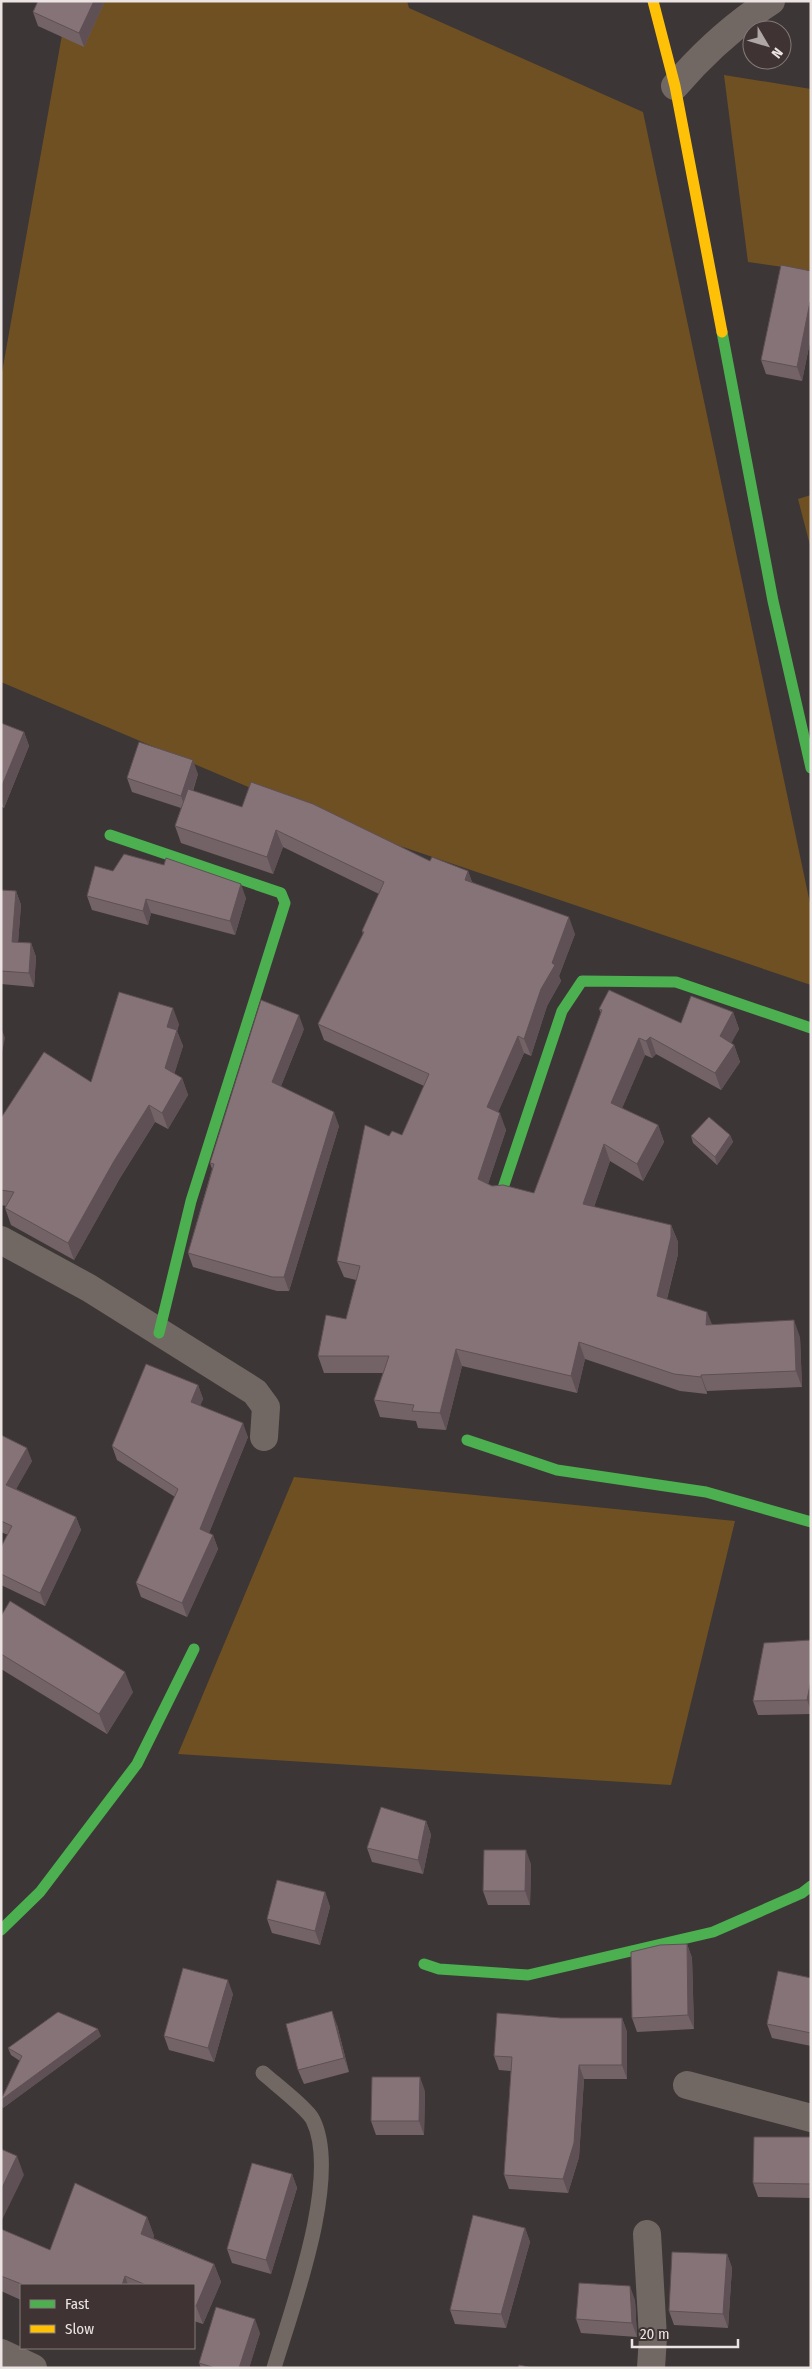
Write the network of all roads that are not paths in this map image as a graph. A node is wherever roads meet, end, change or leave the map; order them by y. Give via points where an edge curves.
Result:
1 (653, 1) edge
2 (771, 1) edge
3 (675, 86) junction
4 (811, 768) edge
5 (110, 835) dead end
6 (811, 1028) edge
7 (503, 1188) edge
8 (1, 1240) edge
9 (159, 1333) junction
10 (264, 1437) dead end
11 (467, 1440) dead end
12 (811, 1522) edge
13 (194, 1648) dead end
14 (811, 1886) edge
15 (1, 1930) edge
16 (424, 1964) dead end
17 (263, 2074) dead end
18 (687, 2085) dead end
19 (811, 2118) edge
20 (647, 2234) dead end
21 (1, 2353) edge
22 (33, 2368) edge
23 (274, 2368) edge
24 (651, 2368) edge

1 - 3 street
2 - 3 street via 741,21 701,56
3 - 4 street via 773,601
5 - 9 street via 281,893 285,903 191,1201
6 - 7 street via 676,982 582,981 562,1011
8 - 9 street via 89,1288
9 - 10 street via 255,1392 266,1407
11 - 12 street via 557,1470 706,1492
13 - 15 street via 137,1764 40,1892
14 - 16 street via 802,1893 713,1932 528,1975 439,1969
17 - 23 lane via 313,2119 322,2149 315,2232
18 - 19 street
20 - 24 street via 653,2337
21 - 22 street

